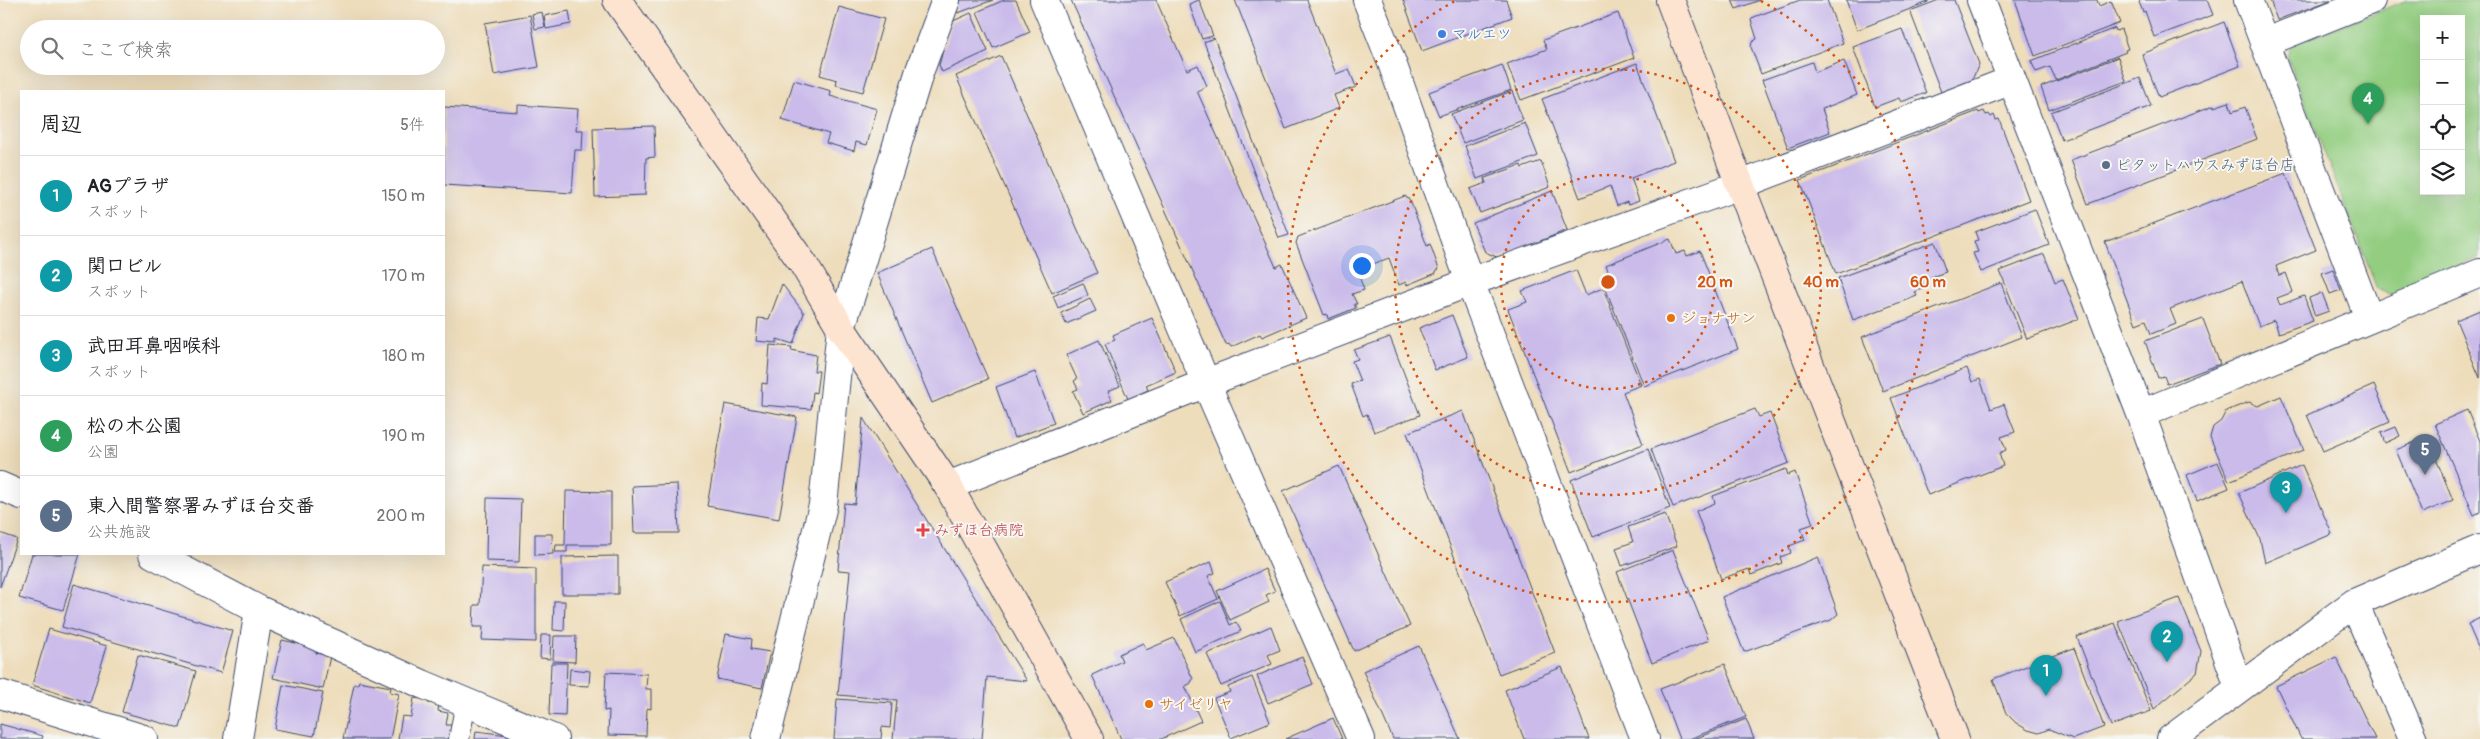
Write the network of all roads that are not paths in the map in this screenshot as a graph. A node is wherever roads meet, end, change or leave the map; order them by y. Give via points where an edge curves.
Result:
1 (617, 0) edge
2 (946, 0) edge
3 (1044, 0) edge
4 (1367, 0) edge
5 (1670, 0) edge
6 (1981, 0) edge
7 (2248, 0) edge
8 (2370, 0) edge
9 (2264, 43) junction
10 (2012, 80) junction
11 (1740, 185) junction
12 (2480, 273) edge
13 (1470, 282) junction
14 (2369, 318) junction
15 (841, 328) junction
16 (1206, 383) junction
17 (2140, 414) junction
18 (0, 486) edge
19 (948, 486) junction
20 (20, 495) edge
21 (2480, 549) edge
22 (155, 555) edge
23 (2354, 603) junction
24 (258, 610) junction
25 (2239, 687) junction
26 (0, 694) edge
27 (466, 702) junction
28 (144, 739) edge
29 (238, 739) edge
30 (459, 739) edge
31 (554, 739) edge
32 (766, 739) edge
33 (1089, 739) edge
34 (1361, 739) edge
35 (1645, 739) edge
36 (1955, 739) edge
37 (2171, 739) edge
38 (2413, 739) edge

1 - 15 street via 804,265
2 - 15 street via 920,70
3 - 16 street
4 - 13 street
5 - 11 street
6 - 10 street
7 - 9 street
8 - 9 street
9 - 14 street
10 - 11 street
10 - 17 street
11 - 13 street
11 - 36 street
12 - 14 street
13 - 16 street
13 - 35 street
14 - 17 street
15 - 19 street
15 - 32 street via 824,506
16 - 19 street
16 - 34 street
17 - 25 street
18 - 20 street
19 - 33 street
21 - 23 street
22 - 24 street
23 - 25 street
23 - 38 street
24 - 27 street
24 - 29 street
25 - 37 street
26 - 28 street
27 - 30 lane
27 - 31 street

